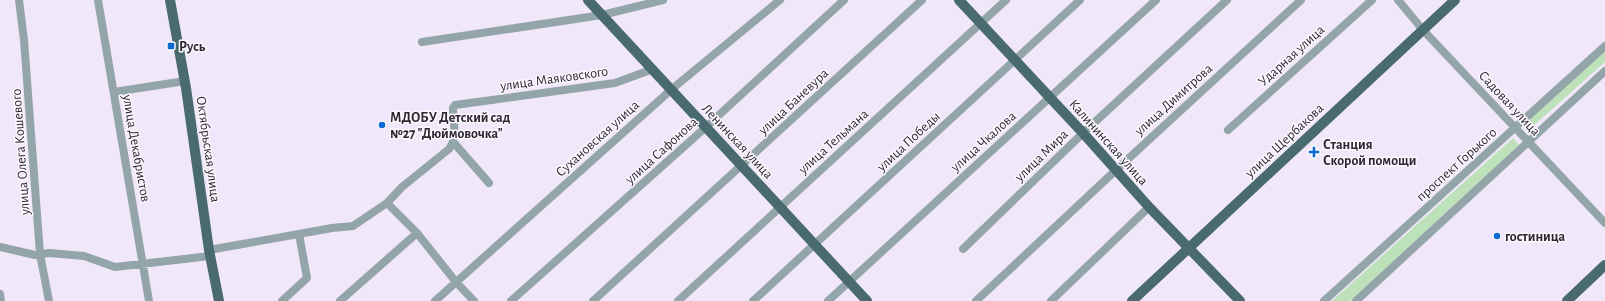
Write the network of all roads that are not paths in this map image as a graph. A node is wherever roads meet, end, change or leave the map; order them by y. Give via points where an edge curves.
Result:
1 (19, 0) edge
2 (98, 0) edge
3 (170, 0) edge
4 (588, 0) edge
5 (663, 0) edge
6 (780, 0) edge
7 (844, 0) edge
8 (922, 0) edge
9 (959, 0) edge
10 (1006, 0) edge
11 (1080, 0) edge
12 (1156, 0) edge
13 (1227, 0) edge
14 (1301, 0) edge
15 (1372, 0) edge
16 (1398, 0) edge
17 (1455, 0) edge
18 (642, 3) edge
19 (602, 14) junction
20 (981, 24) junction
21 (1423, 30) junction
22 (422, 42) dead end
23 (1605, 46) edge
24 (1015, 60) junction
25 (653, 69) junction
26 (1605, 71) edge
27 (185, 81) junction
28 (672, 88) junction
29 (114, 92) junction
30 (1050, 98) junction
31 (706, 127) junction
32 (1516, 128) junction
33 (1228, 130) dead end
34 (1083, 133) junction
35 (1529, 142) junction
36 (454, 143) junction
37 (741, 166) junction
38 (1116, 170) junction
39 (489, 183) dead end
40 (387, 203) junction
41 (781, 207) junction
42 (1149, 207) junction
43 (1605, 223) edge
44 (417, 233) junction
45 (298, 234) junction
46 (816, 244) junction
47 (0, 247) edge
48 (1189, 247) junction
49 (963, 249) dead end
50 (209, 253) junction
51 (40, 254) junction
52 (143, 264) junction
53 (1605, 265) edge
54 (850, 281) junction
55 (456, 282) junction
56 (0, 294) edge
57 (1, 301) edge
58 (48, 301) edge
59 (148, 301) edge
60 (219, 301) edge
61 (282, 301) edge
62 (340, 301) edge
63 (435, 301) edge
64 (474, 301) edge
65 (511, 301) edge
66 (593, 301) edge
67 (678, 301) edge
68 (753, 301) edge
69 (828, 301) edge
70 (867, 301) edge
71 (976, 301) edge
72 (1051, 301) edge
73 (1132, 301) edge
74 (1240, 301) edge
75 (1324, 301) edge
76 (1356, 301) edge
77 (1567, 301) edge

1 - 51 street, улица Олега Кошевого
2 - 29 street, улица Декабристов
3 - 27 main road, Октябрьская улица
4 - 19 main road, Ленинская улица
5 - 18 street
6 - 28 street, Сухановская улица
7 - 31 street, улица Сафонова
8 - 37 street, улица Баневура
9 - 20 main road, Калининская улица
10 - 20 street, улица Тельмана
11 - 24 street, улица Победы
12 - 30 street, улица Чкалова
13 - 34 street, улица Мира
14 - 38 street, улица Димитрова
15 - 33 street, Ударная улица
16 - 21 street, Садовая улица
17 - 21 main road, улица Щербакова
18 - 19 street
19 - 22 street
19 - 25 main road, Ленинская улица
20 - 24 main road, Калининская улица
20 - 41 street, улица Тельмана
21 - 32 street, Садовая улица
21 - 48 main road, улица Щербакова
23 - 32 street, проспект Горького
24 - 30 main road, Калининская улица
24 - 46 street, улица Победы
25 - 28 main road, Ленинская улица
25 - 36 street, улица Маяковского via 615,83 455,105
26 - 35 street
27 - 29 street
27 - 50 main road, Октябрьская улица
28 - 31 main road, Ленинская улица
28 - 55 street, Сухановская улица
29 - 52 street, улица Декабристов
30 - 34 main road, Калининская улица
30 - 54 street, улица Чкалова
31 - 37 main road, Ленинская улица
31 - 65 street, улица Сафонова
32 - 35 street, Садовая улица
32 - 75 street, проспект Горького
34 - 38 main road, Калининская улица
34 - 49 street, улица Мира
35 - 43 street, Садовая улица
35 - 76 street
36 - 39 street
36 - 40 street
37 - 41 main road, Ленинская улица
37 - 66 street, улица Баневура
38 - 42 main road, Калининская улица
38 - 71 street, улица Димитрова
40 - 44 street
40 - 45 street via 354,226
41 - 46 main road, Ленинская улица
41 - 67 street, улица Тельмана
42 - 48 main road, Калининская улица
42 - 72 street
44 - 55 street
44 - 62 street
45 - 50 street
45 - 61 street via 307,278
46 - 54 main road, Ленинская улица
46 - 68 street, улица Победы
47 - 51 street via 31,255
48 - 73 main road, улица Щербакова
48 - 74 main road, Калининская улица
50 - 52 street
50 - 60 main road, Октябрьская улица
51 - 52 street via 84,256 115,267
51 - 58 street, улица Олега Кошевого
52 - 59 street, улица Декабристов
53 - 77 main road
54 - 69 street, улица Чкалова
54 - 70 main road, Ленинская улица
55 - 63 street, Сухановская улица
55 - 64 street
56 - 57 street

